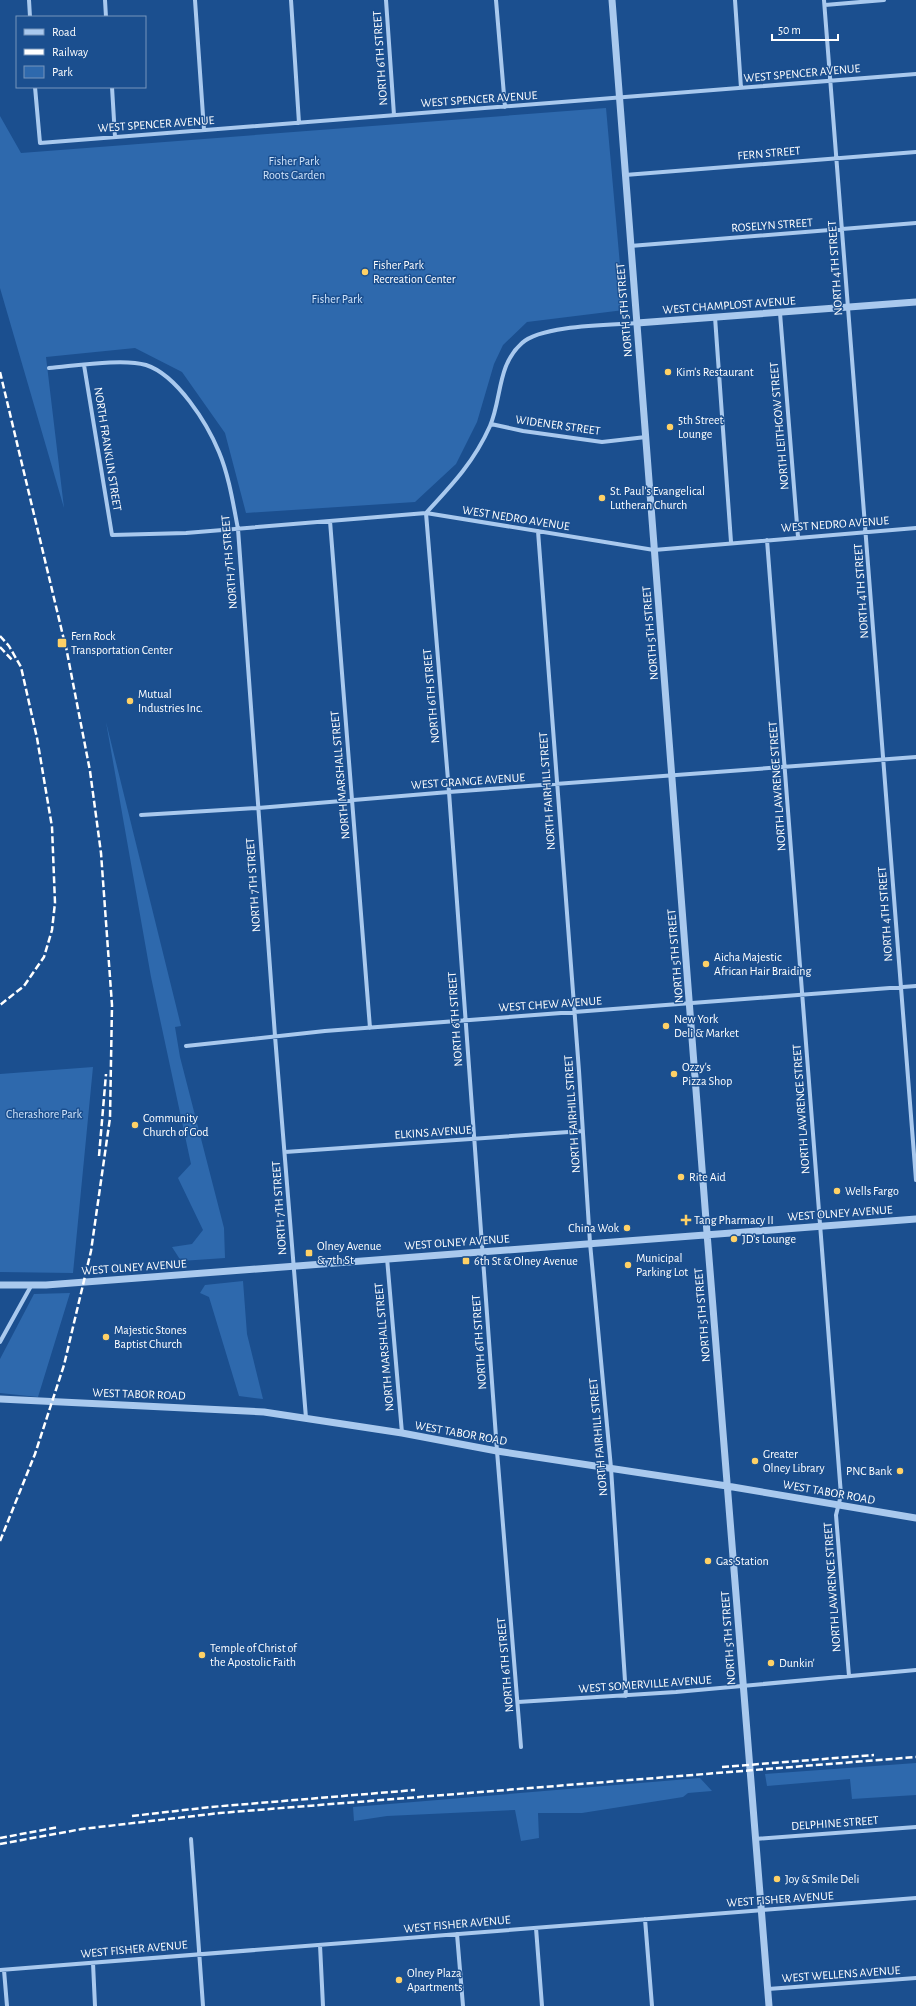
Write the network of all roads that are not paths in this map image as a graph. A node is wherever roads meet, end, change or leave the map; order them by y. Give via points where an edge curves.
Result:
1 (29, 0) edge
2 (105, 0) edge
3 (195, 0) edge
4 (291, 0) edge
5 (386, 0) edge
6 (496, 0) edge
7 (612, 0) edge
8 (735, 0) edge
9 (884, 0) edge
10 (824, 2) edge
11 (30, 16) edge
12 (106, 16) edge
13 (916, 74) edge
14 (830, 81) junction
15 (36, 88) edge
16 (112, 88) edge
17 (741, 88) junction
18 (619, 98) junction
19 (505, 107) junction
20 (394, 115) junction
21 (299, 123) junction
22 (204, 130) junction
23 (115, 137) junction
24 (916, 152) edge
25 (836, 158) junction
26 (624, 175) junction
27 (916, 224) edge
28 (842, 229) junction
29 (630, 246) junction
30 (916, 302) edge
31 (848, 308) junction
32 (780, 313) junction
33 (715, 317) junction
34 (637, 323) junction
35 (84, 365) junction
36 (49, 368) dead end
37 (491, 424) junction
38 (646, 437) junction
39 (426, 513) junction
40 (330, 521) junction
41 (916, 528) edge
42 (238, 529) junction
43 (538, 531) junction
44 (866, 532) junction
45 (112, 535) joint
46 (798, 537) junction
47 (768, 540) junction
48 (732, 542) junction
49 (654, 550) junction
50 (916, 757) edge
51 (884, 760) junction
52 (785, 766) junction
53 (672, 776) junction
54 (556, 785) junction
55 (449, 792) junction
56 (353, 800) junction
57 (258, 808) junction
58 (141, 815) dead end
59 (916, 986) edge
60 (901, 987) junction
61 (802, 995) junction
62 (690, 1004) junction
63 (574, 1012) junction
64 (466, 1021) junction
65 (370, 1028) junction
66 (274, 1036) junction
67 (186, 1046) dead end
68 (582, 1131) junction
69 (475, 1139) junction
70 (285, 1152) junction
71 (916, 1180) edge
72 (916, 1218) edge
73 (820, 1225) junction
74 (707, 1233) junction
75 (590, 1243) junction
76 (482, 1251) junction
77 (387, 1258) junction
78 (293, 1266) junction
79 (0, 1285) edge
80 (31, 1286) junction
81 (0, 1342) edge
82 (0, 1399) edge
83 (306, 1418) junction
84 (402, 1434) junction
85 (497, 1451) junction
86 (611, 1468) junction
87 (727, 1486) junction
88 (838, 1506) junction
89 (916, 1518) edge
90 (916, 1670) edge
91 (848, 1676) junction
92 (742, 1685) junction
93 (626, 1696) junction
94 (518, 1702) junction
95 (521, 1746) dead end
96 (916, 1827) edge
97 (191, 1839) dead end
98 (754, 1839) junction
99 (916, 1898) edge
100 (760, 1910) junction
101 (645, 1919) junction
102 (536, 1928) junction
103 (457, 1934) junction
104 (320, 1945) junction
105 (200, 1954) junction
106 (93, 1963) junction
107 (2, 1970) edge
108 (916, 1978) edge
109 (768, 1989) junction
110 (7, 2006) edge
111 (95, 2006) edge
112 (204, 2006) edge
113 (323, 2006) edge
114 (463, 2006) edge
115 (542, 2006) edge
116 (652, 2006) edge
117 (769, 2006) edge

1 - 11 street
2 - 12 street
3 - 22 street
4 - 21 street
5 - 20 street, NORTH 6TH STREET
6 - 19 street
7 - 18 street, NORTH 5TH STREET
8 - 17 street
9 - 10 street
10 - 14 street, NORTH 4TH STREET
13 - 14 street, WEST SPENCER AVENUE
14 - 17 street, WEST SPENCER AVENUE
14 - 25 street, NORTH 4TH STREET
15 - 23 street, WEST SPENCER AVENUE via 40,143
16 - 23 street
17 - 18 street, WEST SPENCER AVENUE
18 - 19 street, WEST SPENCER AVENUE
18 - 26 street, NORTH 5TH STREET
19 - 20 street, WEST SPENCER AVENUE
20 - 21 street, WEST SPENCER AVENUE
21 - 22 street, WEST SPENCER AVENUE
22 - 23 street, WEST SPENCER AVENUE
24 - 25 street, FERN STREET
25 - 26 street, FERN STREET
25 - 28 street, NORTH 4TH STREET
26 - 29 street, NORTH 5TH STREET
27 - 28 street, ROSELYN STREET
28 - 29 street, ROSELYN STREET
28 - 31 street, NORTH 4TH STREET
29 - 34 street, NORTH 5TH STREET
30 - 31 street, WEST CHAMPLOST AVENUE
31 - 32 street, WEST CHAMPLOST AVENUE
31 - 44 street, NORTH 4TH STREET
32 - 33 street, WEST CHAMPLOST AVENUE
32 - 46 street, NORTH LEITHGOW STREET
33 - 34 street, WEST CHAMPLOST AVENUE
33 - 48 street
34 - 37 street, WEST CHAMPLOST AVENUE via 543,332 522,342 506,364
34 - 38 street, NORTH 5TH STREET
35 - 36 street
35 - 42 street, NORTH 7TH STREET via 146,365 174,382 189,400 219,451 230,487
35 - 45 street, NORTH FRANKLIN STREET
37 - 38 street, WIDENER STREET via 602,442
37 - 39 street via 477,453 462,475
38 - 49 street, NORTH 5TH STREET
39 - 40 street, WEST NEDRO AVENUE
39 - 43 street, WEST NEDRO AVENUE
39 - 55 street, NORTH 6TH STREET
40 - 42 street, WEST NEDRO AVENUE
40 - 56 street, NORTH MARSHALL STREET
41 - 44 street, WEST NEDRO AVENUE
42 - 45 street, WEST NEDRO AVENUE
42 - 57 street, NORTH 7TH STREET
43 - 49 street, WEST NEDRO AVENUE
43 - 54 street, NORTH FAIRHILL STREET
44 - 46 street, WEST NEDRO AVENUE
44 - 51 street, NORTH 4TH STREET
46 - 47 street, WEST NEDRO AVENUE
47 - 48 street, WEST NEDRO AVENUE
47 - 52 street, NORTH LAWRENCE STREET
48 - 49 street, WEST NEDRO AVENUE
49 - 53 street, NORTH 5TH STREET
50 - 51 street, WEST GRANGE AVENUE
51 - 52 street, WEST GRANGE AVENUE
51 - 60 street, NORTH 4TH STREET
52 - 53 street, WEST GRANGE AVENUE
52 - 61 street, NORTH LAWRENCE STREET
53 - 54 street, WEST GRANGE AVENUE
53 - 62 street, NORTH 5TH STREET
54 - 55 street, WEST GRANGE AVENUE
54 - 63 street, NORTH FAIRHILL STREET
55 - 56 street, WEST GRANGE AVENUE
55 - 64 street, NORTH 6TH STREET
56 - 57 street, WEST GRANGE AVENUE
56 - 65 street, NORTH MARSHALL STREET
57 - 58 street, WEST GRANGE AVENUE
57 - 66 street, NORTH 7TH STREET
59 - 60 street, WEST CHEW AVENUE
60 - 61 street, WEST CHEW AVENUE
60 - 71 street, NORTH 4TH STREET
61 - 62 street, WEST CHEW AVENUE
61 - 73 street, NORTH LAWRENCE STREET
62 - 63 street, WEST CHEW AVENUE
62 - 74 street, NORTH 5TH STREET
63 - 64 street, WEST CHEW AVENUE
63 - 68 street, NORTH FAIRHILL STREET
64 - 65 street, WEST CHEW AVENUE
64 - 69 street, NORTH 6TH STREET
65 - 66 street, WEST CHEW AVENUE
66 - 67 street, WEST CHEW AVENUE
66 - 70 street, NORTH 7TH STREET
68 - 69 street, ELKINS AVENUE
68 - 75 street, NORTH FAIRHILL STREET
69 - 70 street, ELKINS AVENUE
69 - 76 street, NORTH 6TH STREET
70 - 78 street, NORTH 7TH STREET
72 - 73 street, WEST OLNEY AVENUE
73 - 74 street, WEST OLNEY AVENUE
73 - 88 street, NORTH LAWRENCE STREET via 841,1495
74 - 75 street, WEST OLNEY AVENUE
74 - 87 street, NORTH 5TH STREET
75 - 76 street, WEST OLNEY AVENUE
75 - 86 street, NORTH FAIRHILL STREET
76 - 77 street, WEST OLNEY AVENUE
76 - 85 street, NORTH 6TH STREET
77 - 78 street, WEST OLNEY AVENUE
77 - 84 street, NORTH MARSHALL STREET
78 - 80 street, WEST OLNEY AVENUE
78 - 83 street, NORTH 7TH STREET
79 - 80 street, WEST OLNEY AVENUE
80 - 81 street
82 - 83 street, WEST TABOR ROAD via 234,1409
83 - 84 street, WEST TABOR ROAD
84 - 85 street, WEST TABOR ROAD
85 - 86 street, WEST TABOR ROAD
85 - 94 street, NORTH 6TH STREET
86 - 87 street, WEST TABOR ROAD
86 - 93 street, NORTH FAIRHILL STREET
87 - 88 street, WEST TABOR ROAD
87 - 92 street, NORTH 5TH STREET
88 - 89 street, WEST TABOR ROAD
88 - 91 street, NORTH LAWRENCE STREET via 836,1515
90 - 91 street, WEST SOMERVILLE AVENUE
91 - 92 street, WEST SOMERVILLE AVENUE
92 - 93 street, WEST SOMERVILLE AVENUE
92 - 98 street, NORTH 5TH STREET
93 - 94 street, WEST SOMERVILLE AVENUE
94 - 95 street, NORTH 6TH STREET
96 - 98 street, DELPHINE STREET
97 - 105 street
98 - 100 street, NORTH 5TH STREET
99 - 100 street, WEST FISHER AVENUE
100 - 101 street, WEST FISHER AVENUE
100 - 109 street, NORTH 5TH STREET
101 - 102 street, WEST FISHER AVENUE
101 - 116 street
102 - 103 street, WEST FISHER AVENUE
102 - 115 street
103 - 104 street, WEST FISHER AVENUE
103 - 114 street
104 - 105 street, WEST FISHER AVENUE
104 - 113 street
105 - 106 street, WEST FISHER AVENUE
105 - 112 street
106 - 107 street, WEST FISHER AVENUE
106 - 111 street
107 - 110 street
108 - 109 street, WEST WELLENS AVENUE
109 - 117 street, NORTH 5TH STREET

